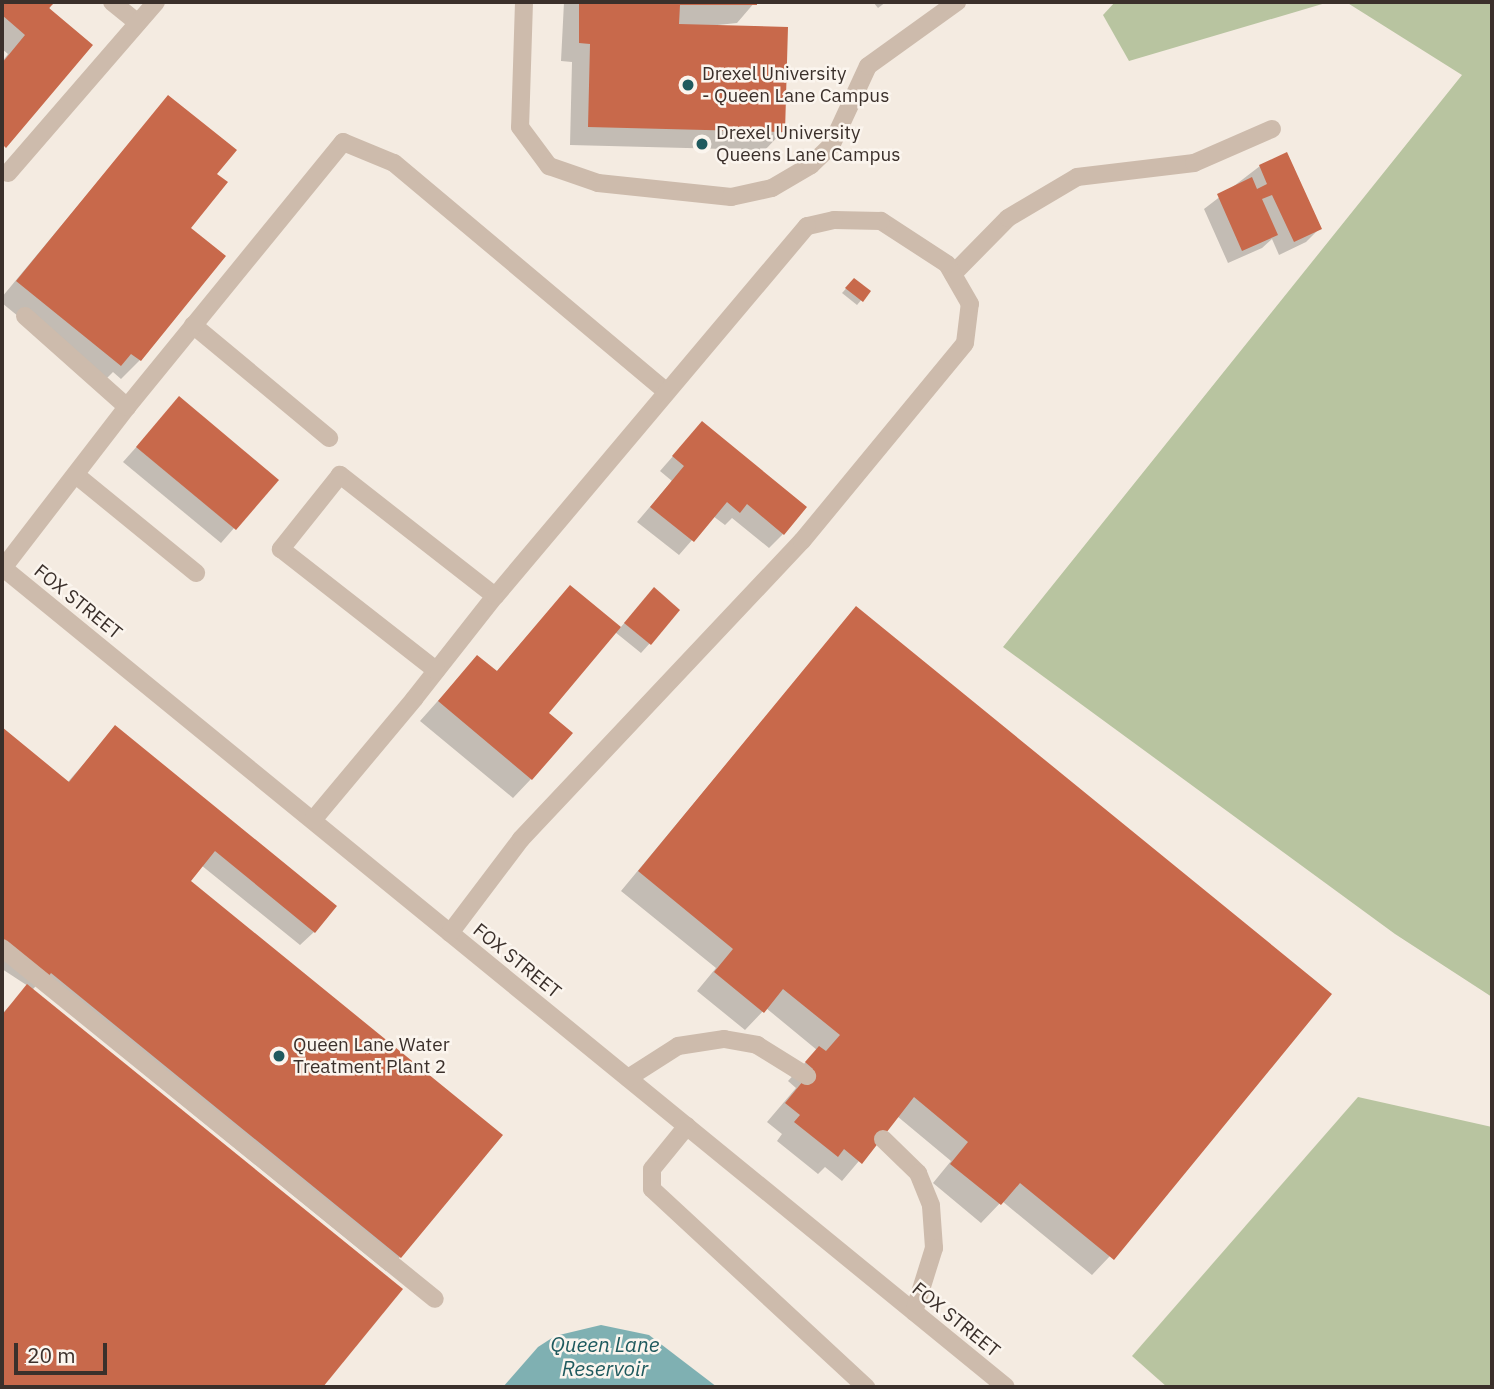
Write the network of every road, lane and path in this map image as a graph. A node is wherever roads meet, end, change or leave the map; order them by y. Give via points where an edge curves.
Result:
1 (112, 2) edge
2 (156, 2) edge
3 (524, 2) edge
4 (957, 2) edge
5 (138, 23) junction
6 (1272, 129) dead end
7 (8, 173) dead end
8 (953, 274) junction
9 (25, 316) dead end
10 (193, 325) junction
11 (665, 390) junction
12 (127, 407) junction
13 (329, 438) dead end
14 (76, 475) junction
15 (2, 567) edge
16 (196, 572) dead end
17 (495, 596) junction
18 (436, 670) junction
19 (313, 820) junction
20 (450, 933) junction
21 (2, 948) edge
22 (807, 1076) dead end
23 (628, 1078) junction
24 (687, 1126) junction
25 (883, 1139) dead end
26 (435, 1299) dead end
27 (914, 1312) junction
28 (866, 1387) edge
29 (1006, 1387) edge

1 - 5 street
2 - 5 street
3 - 4 street via 520,127 549,166 598,183 731,197 772,187 811,165 838,135 868,66
5 - 7 street
6 - 8 street via 1194,163 1077,177 1007,218
8 - 11 street via 947,264 881,222 834,220 807,226
8 - 20 street via 970,304 965,343 802,541 521,839
9 - 12 street
10 - 11 street via 343,142 394,163
10 - 12 street
10 - 13 street
11 - 17 street
12 - 14 street
14 - 15 street
14 - 16 street
15 - 19 street, FOX STREET
17 - 18 street
17 - 18 street via 340,475 281,549
18 - 19 street
19 - 20 street, FOX STREET
20 - 23 street, FOX STREET
21 - 26 street
22 - 23 street via 757,1045 724,1039 678,1046
23 - 24 street, FOX STREET
24 - 27 street, FOX STREET
24 - 28 street via 652,1169 652,1189
25 - 27 street via 918,1173 931,1206 934,1248
27 - 29 street, FOX STREET

